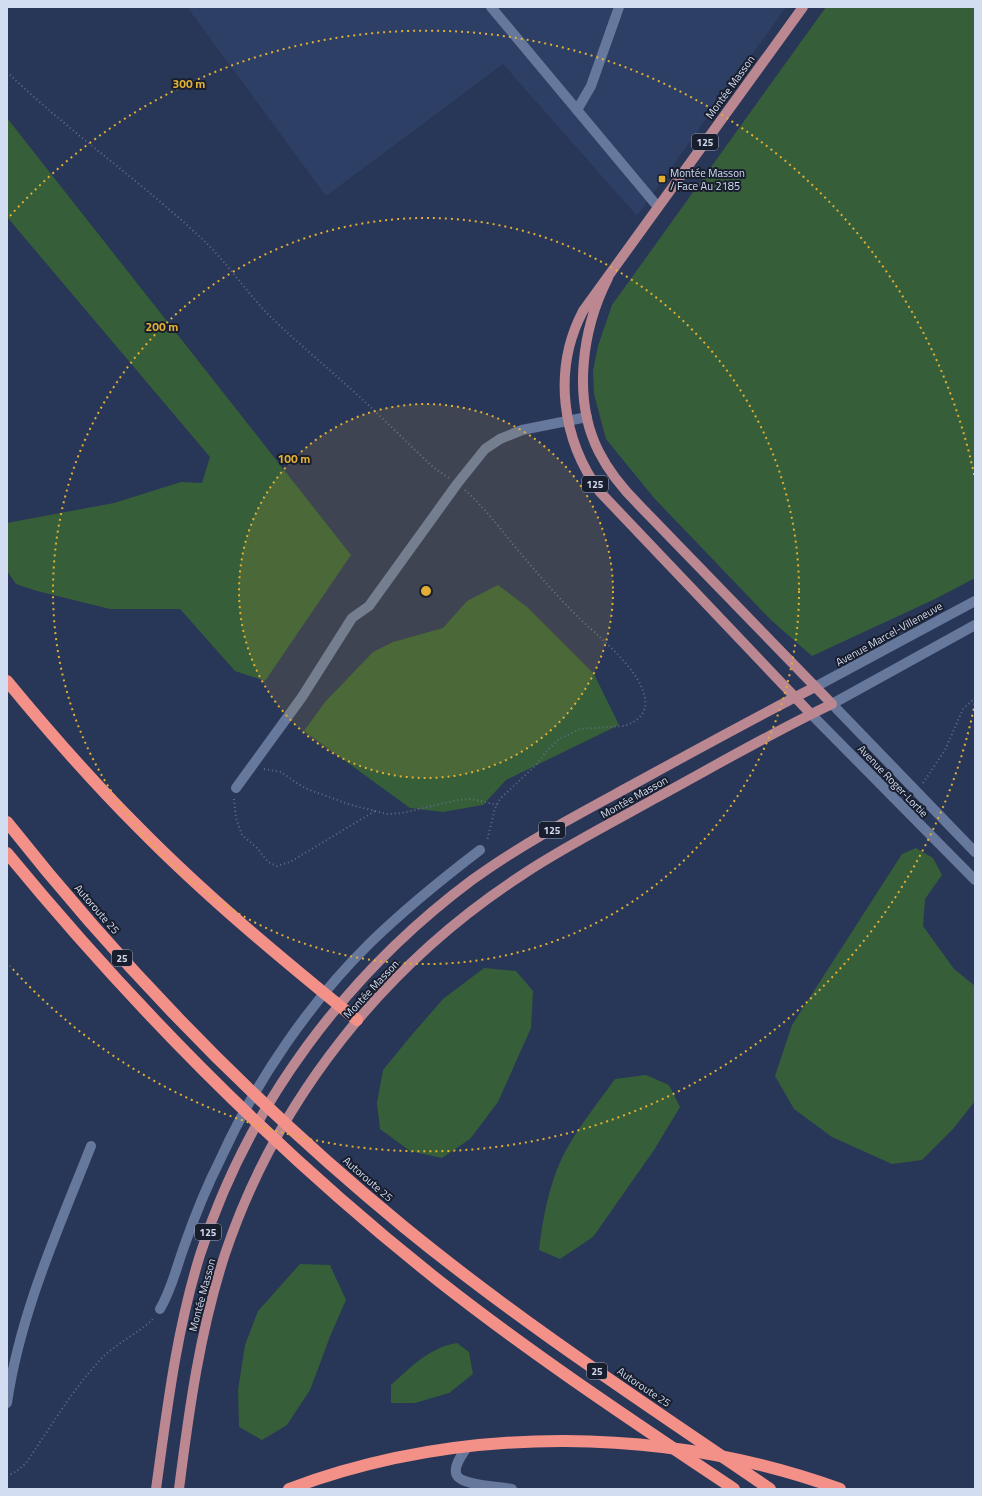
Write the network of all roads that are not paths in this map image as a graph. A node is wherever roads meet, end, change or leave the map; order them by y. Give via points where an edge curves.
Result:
1 (491, 7) edge
2 (619, 7) edge
3 (803, 7) edge
4 (577, 110) junction
5 (658, 208) junction
6 (608, 278) junction
7 (587, 417) junction
8 (568, 420) junction
9 (975, 601) edge
10 (975, 625) edge
11 (7, 681) edge
12 (815, 687) junction
13 (795, 697) junction
14 (832, 704) junction
15 (811, 714) junction
16 (236, 788) road end
17 (7, 822) edge
18 (480, 850) road end
19 (975, 852) edge
20 (7, 853) edge
21 (975, 880) edge
22 (325, 993) junction
23 (339, 1005) junction
24 (357, 1020) junction
25 (91, 1146) dead end
26 (160, 1309) road end
27 (7, 1403) edge
28 (468, 1447) junction
29 (156, 1489) edge
30 (179, 1489) edge
31 (289, 1489) edge
32 (512, 1489) edge
33 (734, 1489) edge
34 (770, 1489) edge
35 (840, 1489) edge

1 - 4 street
2 - 4 street via 591,86
3 - 5 main road, Montée Masson / 125
4 - 5 street
5 - 6 main road, Montée Masson / 125
6 - 7 main road, Montée Masson via 588,335 583,382
6 - 8 main road, Montée Masson / 125 via 586,306 573,332 564,384
7 - 8 street
7 - 12 main road, Montée Masson via 598,450 618,483
8 - 13 main road, Montée Masson / 125 via 580,459 600,492
8 - 16 street via 522,430 500,439 485,449 369,606 352,618 302,697
9 - 12 street, Avenue Marcel-Villeneuve
10 - 14 street
11 - 22 highway via 62,747 139,828 264,943
12 - 13 main road, Montée Masson
12 - 14 main road, Avenue Roger-Lortie
13 - 15 main road, Avenue Roger-Lortie
13 - 23 main road, Montée Masson / 125 via 584,811 490,868 421,921 380,960
14 - 15 main road, Montée Masson / 125
14 - 19 street, Avenue Roger-Lortie
15 - 21 street, Avenue Roger-Lortie
15 - 24 main road, Montée Masson / 125 via 522,874 440,936
17 - 34 highway, Autoroute 25 / 25 via 116,952 188,1028 358,1189 548,1337
18 - 22 street via 370,943
20 - 33 highway, 25 via 111,976 176,1044 288,1152 392,1242 482,1314
22 - 23 highway
22 - 26 street via 264,1078 235,1128 202,1200
23 - 24 highway
23 - 29 main road, Montée Masson / 125 via 297,1060 269,1104 234,1170 214,1218 194,1276 178,1337
24 - 30 main road, Montée Masson / 125 via 320,1068 289,1116 269,1151 240,1215 220,1269 202,1338
25 - 27 street via 34,1290 14,1364
28 - 31 highway via 374,1464
28 - 32 street via 456,1468 457,1476 466,1482
28 - 35 highway via 550,1442 642,1445 711,1454

